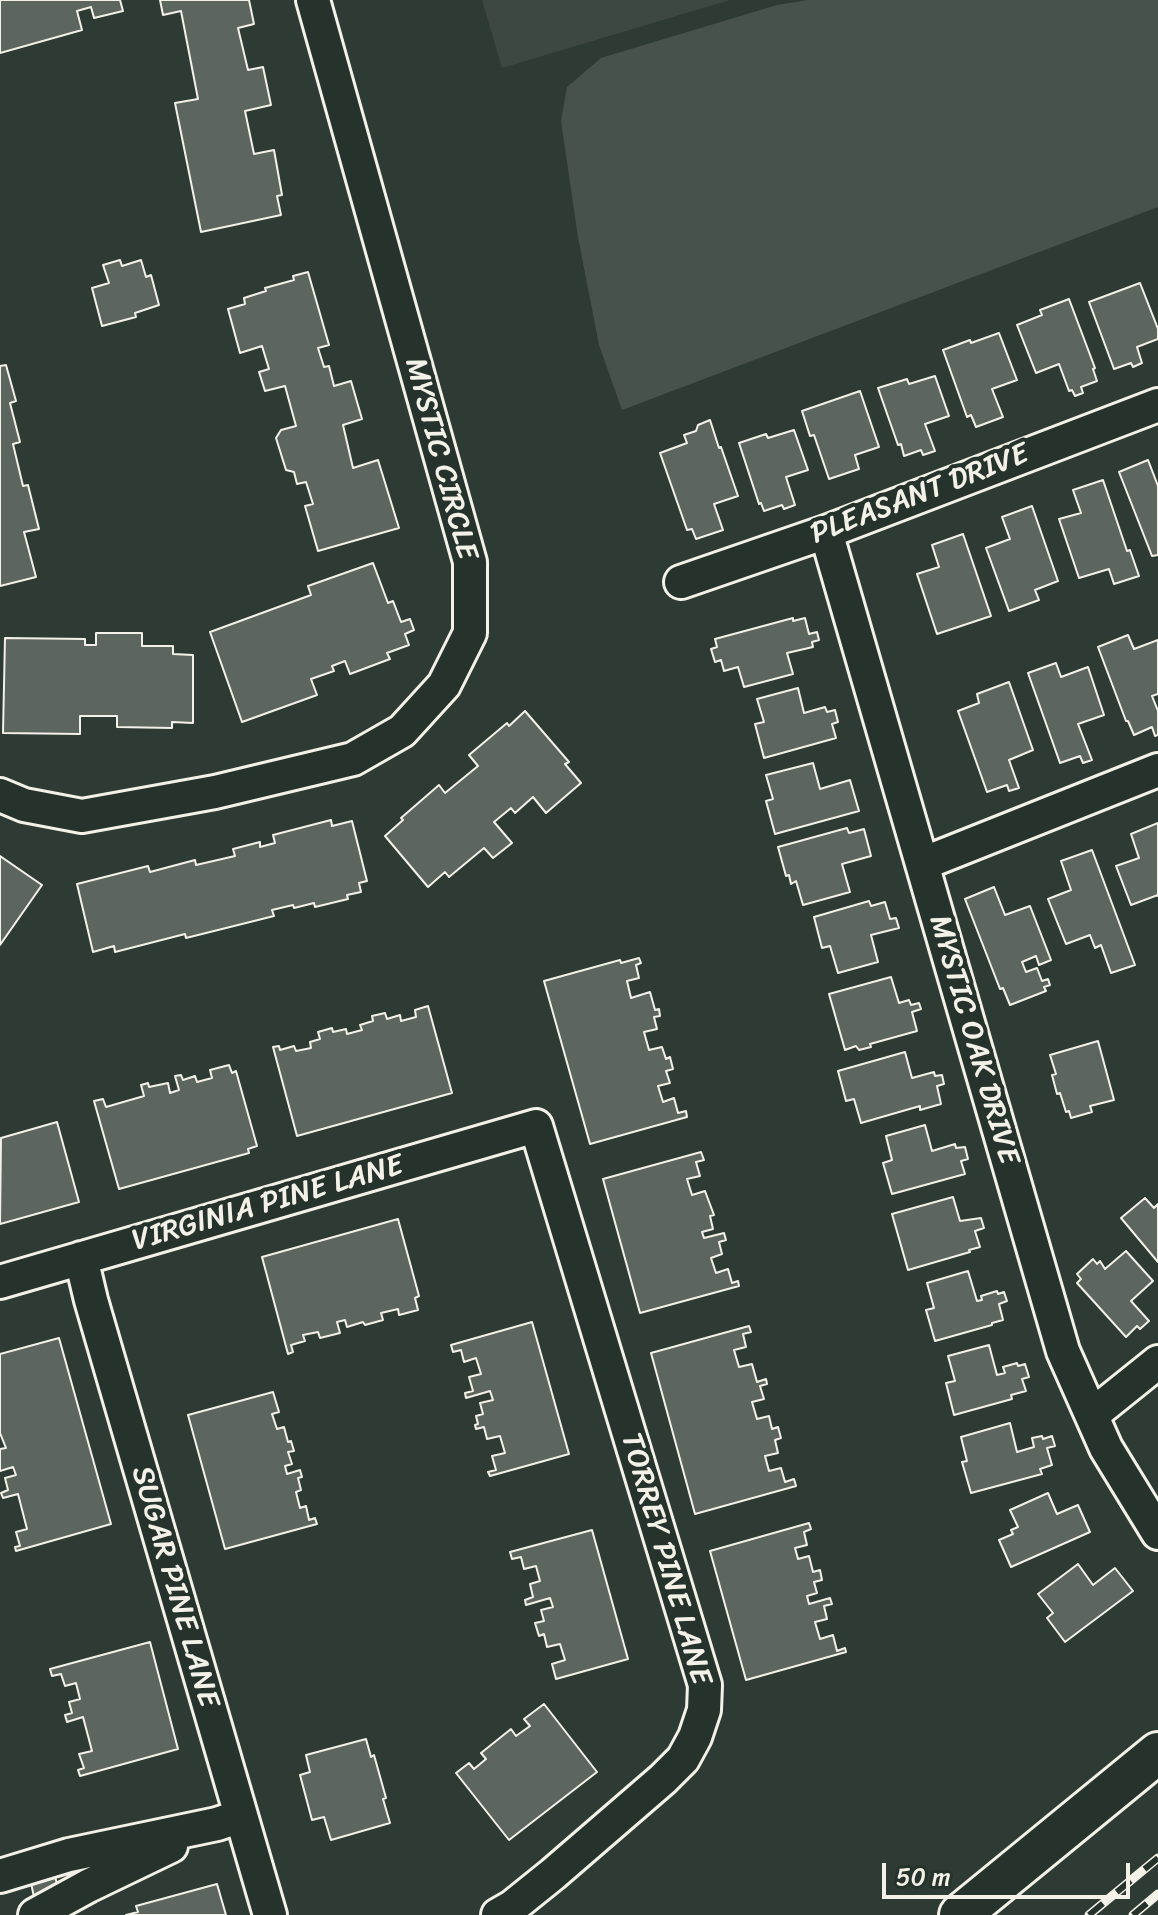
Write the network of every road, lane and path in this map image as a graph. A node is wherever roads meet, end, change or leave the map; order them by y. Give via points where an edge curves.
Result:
1 (313, 0) edge
2 (1158, 405) edge
3 (826, 532) junction
4 (681, 582) dead end
5 (1158, 770) edge
6 (0, 795) edge
7 (922, 864) junction
8 (536, 1126) joint
9 (81, 1258) junction
10 (0, 1282) edge
11 (1158, 1362) edge
12 (1092, 1415) junction
13 (1158, 1533) edge
14 (1158, 1753) edge
15 (229, 1820) junction
16 (0, 1876) edge
17 (35, 1915) edge
18 (270, 1915) edge
19 (498, 1915) edge
20 (960, 1915) edge

1 - 6 street, MYSTIC CIRCLE via 470,562 470,633 444,685 402,731 353,759 82,816
2 - 3 street, PLEASANT DRIVE
3 - 4 street, PLEASANT DRIVE
3 - 7 street, MYSTIC OAK DRIVE
5 - 7 street
7 - 12 street, MYSTIC OAK DRIVE via 1063,1351
8 - 9 street, VIRGINIA PINE LANE
8 - 19 street, TORREY PINE LANE via 705,1685 704,1710 683,1759 663,1779
9 - 10 street, VIRGINIA PINE LANE
9 - 15 street, SUGAR PINE LANE
11 - 12 street
12 - 13 street, MYSTIC OAK DRIVE
14 - 20 street
15 - 16 street via 69,1855
15 - 17 street
15 - 18 street, SUGAR PINE LANE

